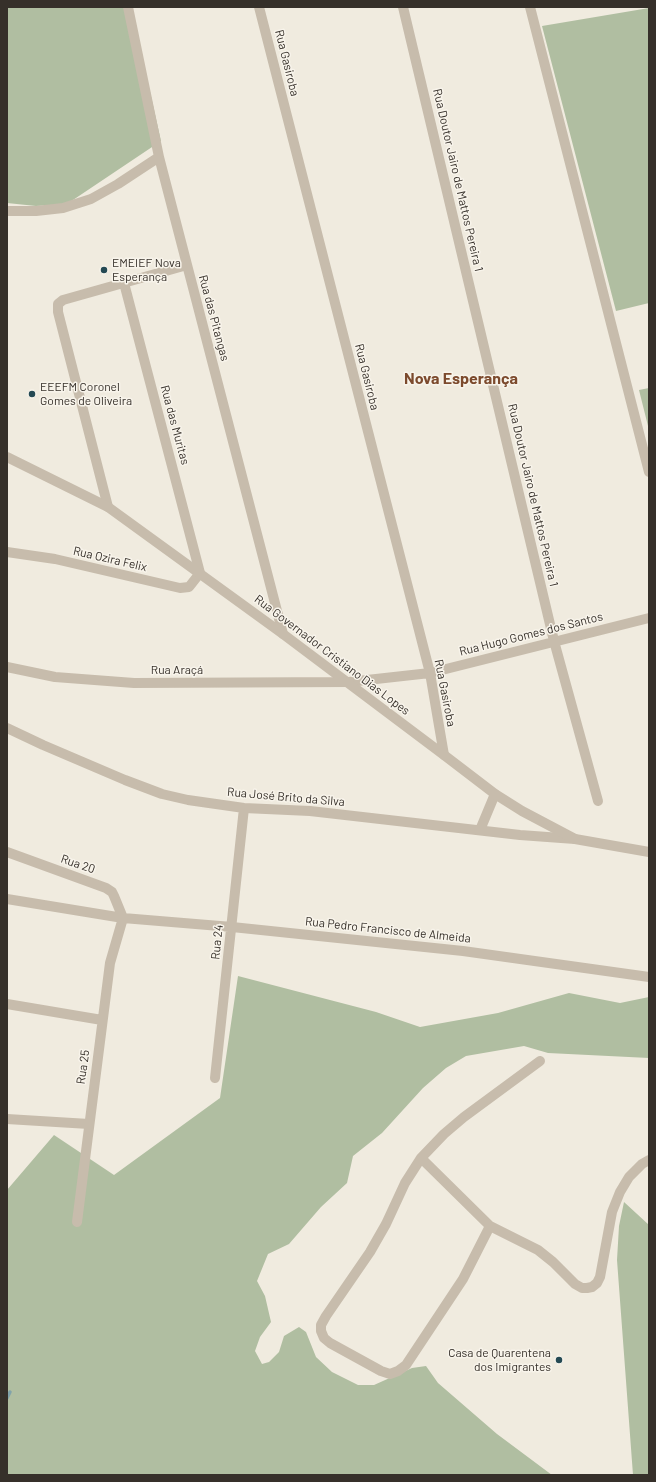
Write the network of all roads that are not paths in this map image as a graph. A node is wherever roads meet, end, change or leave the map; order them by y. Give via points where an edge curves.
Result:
1 (128, 7) edge
2 (259, 7) edge
3 (403, 7) edge
4 (530, 7) edge
5 (158, 157) junction
6 (7, 211) edge
7 (187, 265) junction
8 (124, 283) junction
9 (7, 457) edge
10 (649, 472) edge
11 (108, 507) junction
12 (7, 552) edge
13 (200, 573) junction
14 (649, 618) edge
15 (283, 634) junction
16 (554, 641) junction
17 (7, 667) edge
18 (430, 673) junction
19 (349, 682) junction
20 (7, 728) edge
21 (444, 756) junction
22 (495, 794) junction
23 (598, 801) dead end
24 (244, 808) junction
25 (480, 830) junction
26 (575, 840) junction
27 (7, 852) edge
28 (649, 852) edge
29 (7, 899) edge
30 (123, 918) junction
31 (232, 927) junction
32 (649, 977) edge
33 (7, 1004) edge
34 (102, 1020) junction
35 (540, 1061) dead end
36 (215, 1078) dead end
37 (7, 1119) edge
38 (89, 1124) junction
39 (421, 1158) junction
40 (649, 1160) edge
41 (77, 1222) dead end
42 (490, 1226) junction

1 - 5 street, Rua das Pitangas
2 - 18 street, Rua Gasiroba
3 - 16 street, Rua Doutor Jairo de Mattos Pereira 1
4 - 10 street
5 - 6 street via 91,199 63,208
5 - 7 street, Rua das Pitangas
7 - 8 street
7 - 15 street, Rua das Pitangas
8 - 11 street via 63,300 58,304
8 - 13 street, Rua das Muritas
9 - 11 street, Rua Governador Cristiano Dias Lopes
11 - 13 street, Rua Governador Cristiano Dias Lopes
12 - 13 street, Rua Ozira Felix via 55,559 180,588 189,587
13 - 15 street, Rua Governador Cristiano Dias Lopes
14 - 16 street, Rua Hugo Gomes dos Santos
15 - 19 street, Rua Governador Cristiano Dias Lopes
16 - 18 street, Rua Hugo Gomes dos Santos
16 - 23 street, Rua Doutor Jairo de Mattos Pereira 1
17 - 19 street, Rua Araçá via 55,678 134,683
18 - 19 street, Rua Hugo Gomes dos Santos
18 - 21 street, Rua Gasiroba
19 - 21 street, Rua Governador Cristiano Dias Lopes
20 - 24 street, Rua José Brito da Silva via 77,760 162,794
21 - 22 street, Rua Governador Cristiano Dias Lopes
22 - 25 street
22 - 26 street, Rua Governador Cristiano Dias Lopes via 522,812
24 - 25 street, Rua José Brito da Silva via 310,811
24 - 31 street, Rua 24
25 - 26 street, Rua José Brito da Silva
26 - 28 street, Rua Governador Cristiano Dias Lopes
27 - 30 street, Rua 20 via 106,888 112,892
29 - 30 street, Rua Pedro Francisco de Almeida
30 - 31 street, Rua Pedro Francisco de Almeida
30 - 34 street, Rua 25 via 110,963
31 - 32 street, Rua Pedro Francisco de Almeida via 463,951
31 - 36 street, Rua 24
33 - 34 street
34 - 38 street, Rua 25
35 - 39 street via 464,1117
37 - 38 street
38 - 41 street, Rua 25
39 - 42 street
39 - 42 street via 370,1252 321,1324 324,1338 381,1371 390,1374 398,1371 406,1365 463,1279
40 - 42 street via 629,1177 620,1192 612,1212 600,1277 592,1287 582,1288 575,1284 538,1250

